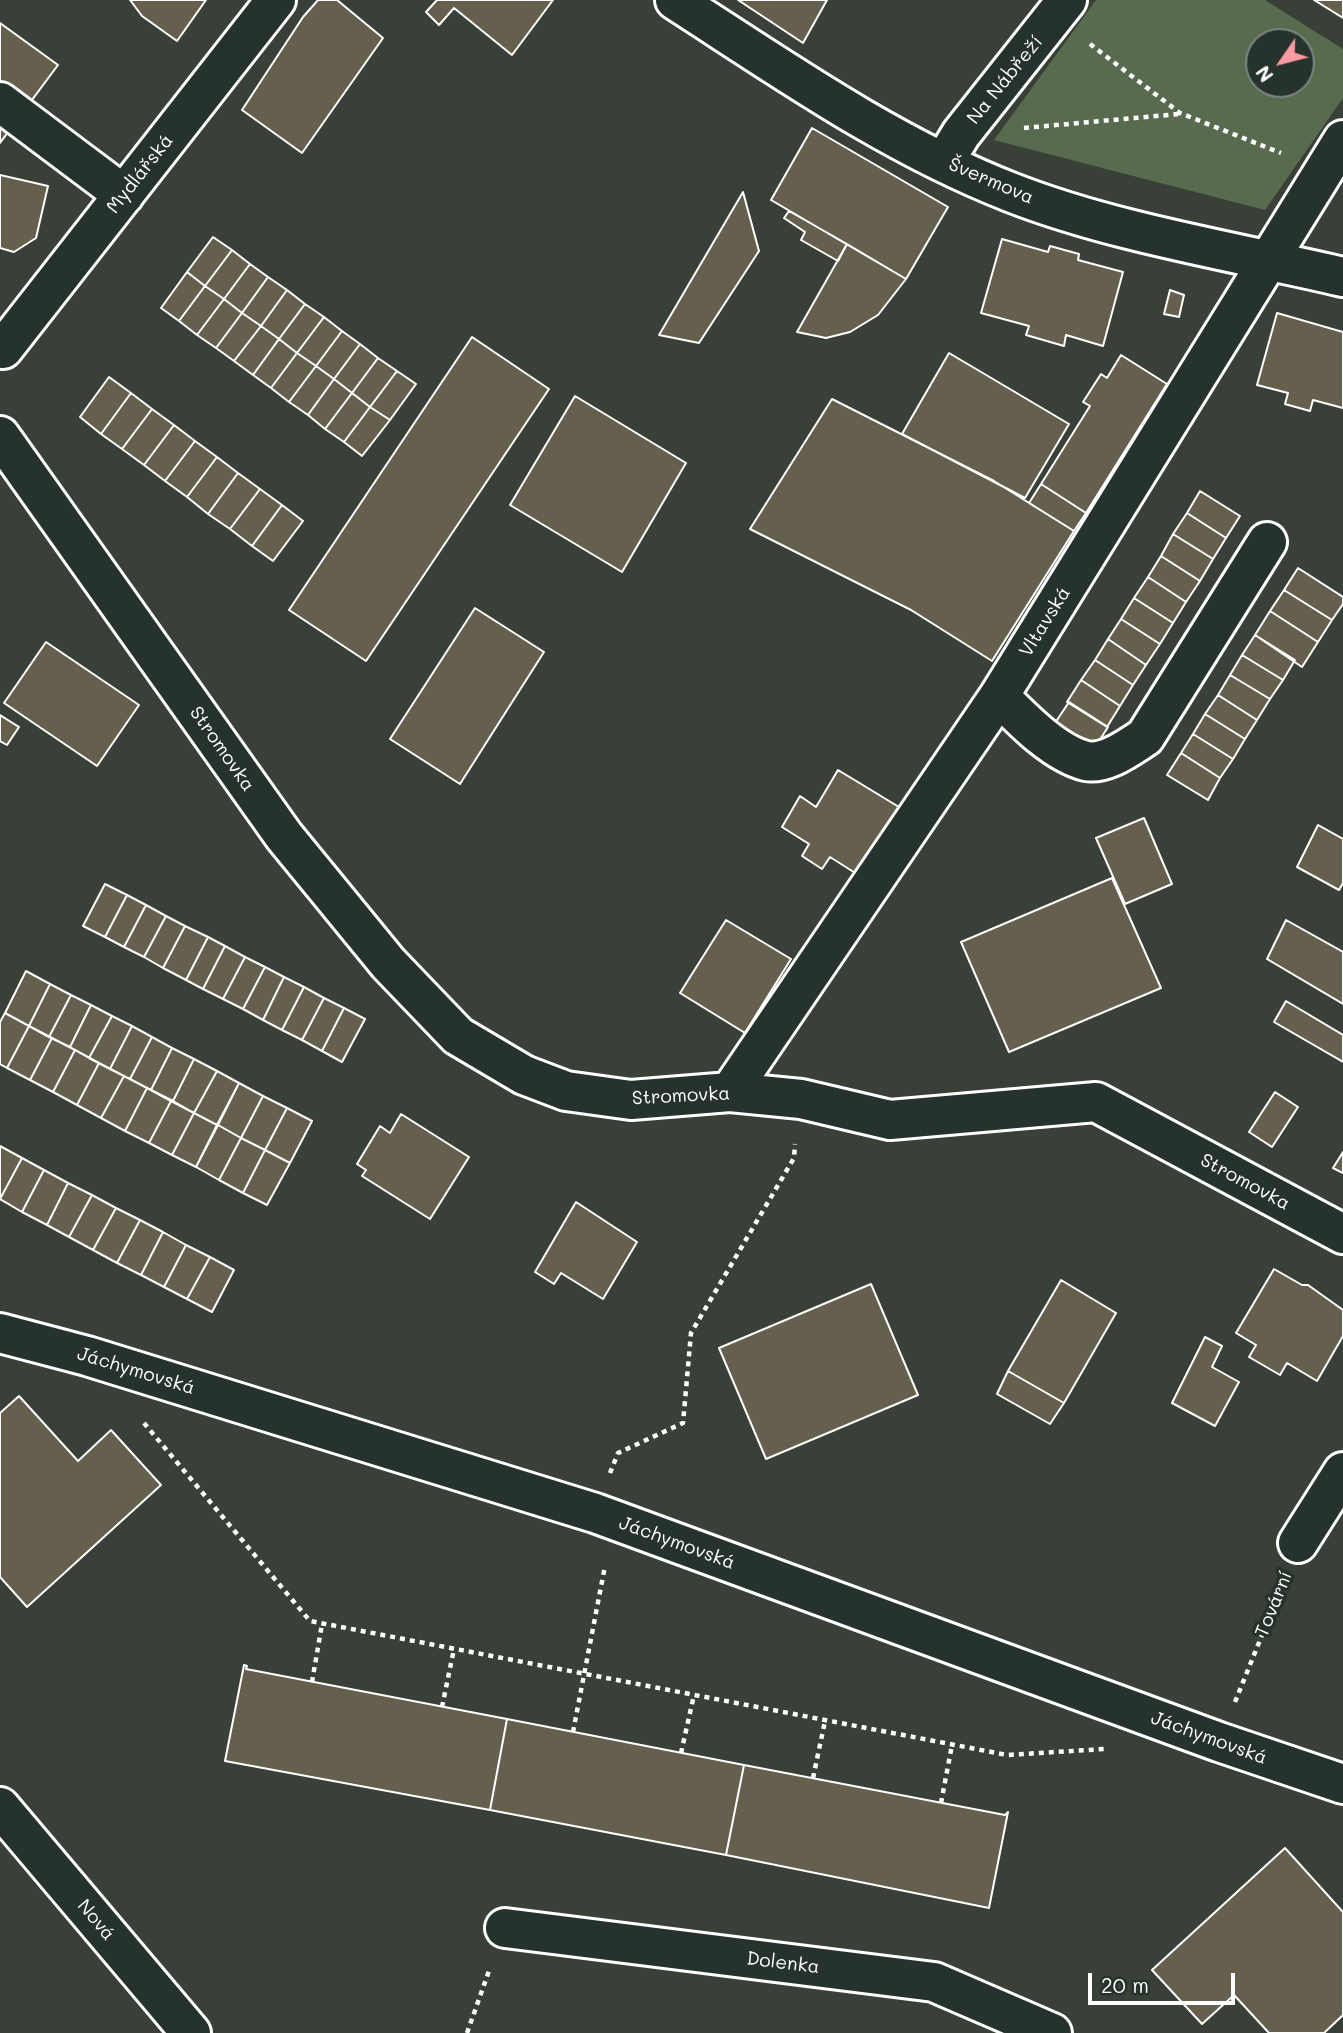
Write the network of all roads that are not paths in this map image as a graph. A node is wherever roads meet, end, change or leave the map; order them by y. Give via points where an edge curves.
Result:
1 (276, 0) edge
2 (675, 0) edge
3 (1061, 8) edge
4 (0, 102) edge
5 (953, 148) junction
6 (1334, 155) edge
7 (124, 195) junction
8 (1268, 259) junction
9 (1343, 277) edge
10 (1, 357) edge
11 (0, 436) edge
12 (1267, 542) dead end
13 (999, 696) junction
14 (730, 1092) junction
15 (1343, 1234) edge
16 (0, 1333) edge
17 (1343, 1472) edge
18 (1298, 1543) road end
19 (1343, 1784) edge
20 (0, 1807) edge
21 (505, 1928) road end
22 (191, 2033) edge
23 (1052, 2033) edge

1 - 7 street, Mydlářská
2 - 5 street, Švermova via 816,90
3 - 5 street, Na Nábřeží
4 - 7 street
5 - 8 street, Švermova via 1010,192 1089,218
6 - 8 street, Vltavská
7 - 10 street, Mydlářská
8 - 9 street, Švermova
8 - 13 street, Vltavská
11 - 14 street, Stromovka via 284,836 388,963 458,1037 524,1075 566,1091 631,1100
12 - 13 street via 1145,737 1117,755 1087,761 1038,735
13 - 14 street, Vltavská
14 - 15 street, Stromovka via 801,1099 890,1120 1096,1102
16 - 19 street, Jáchymovská via 76,1352 613,1520
17 - 18 street
20 - 22 street, Nová
21 - 23 street, Dolenka via 934,1982

